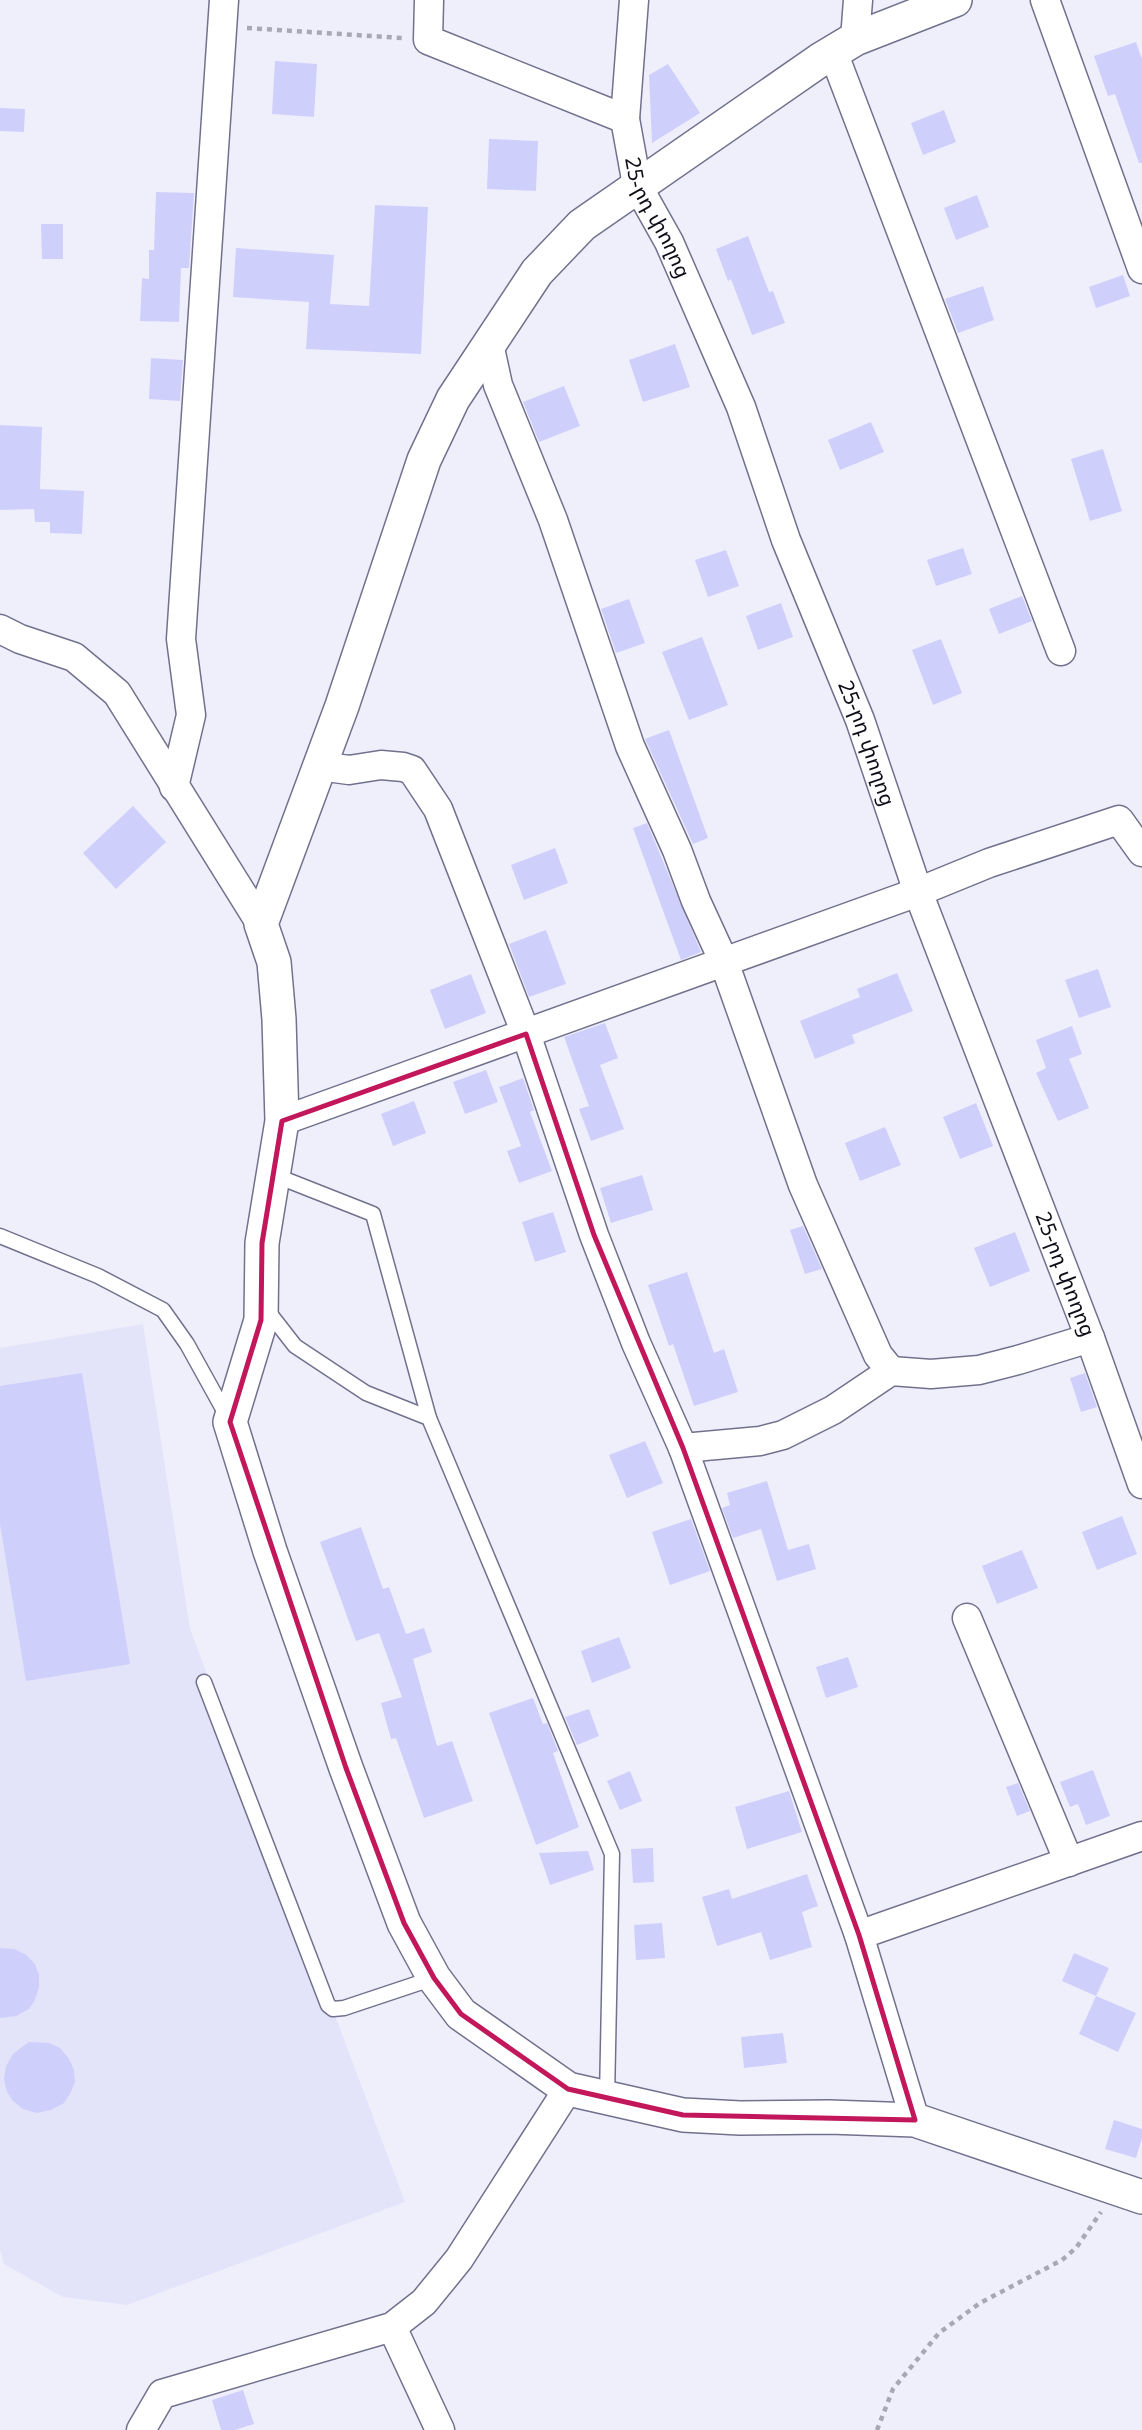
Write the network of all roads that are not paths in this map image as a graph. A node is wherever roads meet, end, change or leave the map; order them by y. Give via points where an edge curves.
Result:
1 (429, 0) edge
2 (634, 0) edge
3 (858, 0) edge
4 (955, 0) edge
5 (1045, 0) edge
6 (224, 13) edge
7 (844, 46) junction
8 (625, 119) junction
9 (637, 185) junction
10 (1142, 269) edge
11 (489, 344) junction
12 (0, 629) edge
13 (1061, 651) dead end
14 (319, 766) junction
15 (174, 787) junction
16 (1142, 852) edge
17 (918, 892) junction
18 (261, 923) junction
19 (724, 962) junction
20 (526, 1034) junction
21 (282, 1121) junction
22 (274, 1175) junction
23 (0, 1236) edge
24 (262, 1304) junction
25 (1090, 1338) junction
26 (891, 1371) junction
27 (429, 1418) junction
28 (230, 1422) junction
29 (683, 1448) junction
30 (1142, 1484) edge
31 (967, 1618) dead end
32 (204, 1682) dead end
33 (1142, 1836) edge
34 (1069, 1862) junction
35 (859, 1935) junction
36 (434, 1978) junction
37 (568, 2089) junction
38 (607, 2098) junction
39 (915, 2120) junction
40 (1128, 2192) edge
41 (392, 2327) junction
42 (141, 2430) edge
43 (440, 2430) edge

1 - 8 street via 428,40
2 - 8 street, 25-րդ փողոց
3 - 7 street
4 - 7 street
5 - 10 street
6 - 15 street via 181,639 191,715
7 - 9 street
7 - 13 street
8 - 9 street, 25-րդ փողոց
9 - 11 street via 582,225 537,272
9 - 17 street, 25-րդ փողոց via 669,242 741,407 786,540 860,720
11 - 14 street via 453,400 424,460
11 - 19 street via 498,385 553,520 630,747
12 - 15 street via 74,657 117,693
14 - 18 street
14 - 20 street via 349,770 381,765 412,771 438,809
15 - 18 street
16 - 17 street via 1119,820
17 - 19 street
17 - 25 street, 25-րդ փողոց
18 - 21 street via 274,962
19 - 20 street
19 - 26 street via 803,1185 878,1355
20 - 21 street
20 - 29 street via 594,1235
21 - 22 street
22 - 24 street via 262,1243
22 - 27 lane via 373,1214
23 - 28 lane via 98,1276 163,1310
24 - 27 lane via 295,1346 366,1393
24 - 28 street
25 - 26 street via 979,1370
25 - 30 street, 25-րդ փողոց
26 - 29 street via 833,1409 783,1434 760,1441
27 - 38 lane via 612,1854
28 - 36 street via 345,1768 404,1923
29 - 35 street
31 - 34 street
32 - 36 lane via 328,2006 344,2008
33 - 34 street
34 - 35 street
35 - 39 street
36 - 37 street via 461,2014
37 - 38 street
37 - 41 street via 459,2259 424,2302
38 - 39 street via 683,2115
39 - 40 street
41 - 42 street via 162,2394
41 - 43 street

